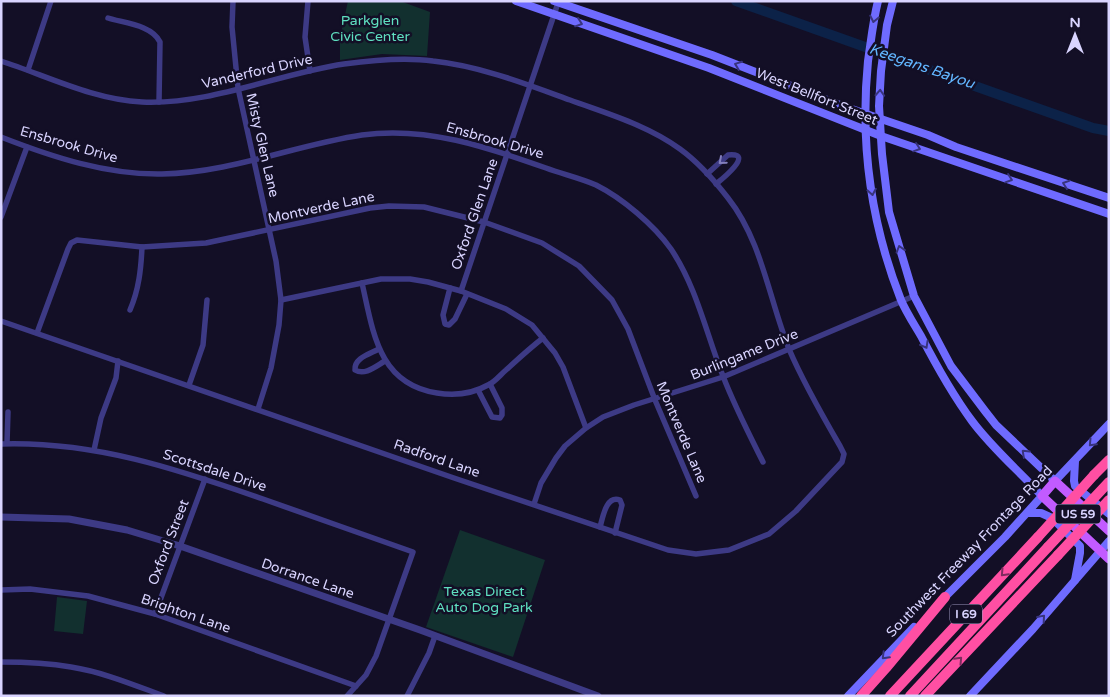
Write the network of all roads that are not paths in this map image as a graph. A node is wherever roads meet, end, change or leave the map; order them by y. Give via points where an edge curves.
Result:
1 (51, 1) edge
2 (233, 1) edge
3 (308, 1) edge
4 (516, 1) edge
5 (878, 1) edge
6 (893, 1) edge
7 (556, 2) edge
8 (555, 14) junction
9 (108, 18) dead end
10 (667, 40) junction
11 (664, 52) junction
12 (1, 61) edge
13 (28, 70) junction
14 (310, 72) junction
15 (530, 86) junction
16 (790, 86) junction
17 (238, 88) junction
18 (786, 97) junction
19 (159, 102) junction
20 (865, 114) junction
21 (880, 119) junction
22 (865, 130) junction
23 (881, 136) junction
24 (1, 137) edge
25 (27, 147) junction
26 (507, 154) junction
27 (986, 156) junction
28 (254, 158) junction
29 (982, 170) junction
30 (707, 174) junction
31 (716, 184) junction
32 (1109, 198) edge
33 (1109, 214) edge
34 (1, 217) edge
35 (484, 222) junction
36 (269, 230) junction
37 (895, 234) junction
38 (881, 236) junction
39 (142, 247) junction
40 (362, 283) junction
41 (450, 288) junction
42 (461, 291) junction
43 (467, 294) junction
44 (914, 296) junction
45 (207, 300) dead end
46 (281, 300) junction
47 (902, 302) junction
48 (130, 310) dead end
49 (1, 321) edge
50 (37, 333) junction
51 (543, 338) junction
52 (379, 349) junction
53 (789, 349) junction
54 (118, 361) junction
55 (385, 361) junction
56 (951, 366) junction
57 (940, 372) junction
58 (723, 377) junction
59 (490, 384) junction
60 (189, 385) junction
61 (478, 390) junction
62 (655, 400) junction
63 (258, 409) junction
64 (8, 412) dead end
65 (1109, 424) edge
66 (586, 428) junction
67 (4, 443) edge
68 (94, 450) junction
69 (1109, 460) edge
70 (1075, 461) junction
71 (763, 462) dead end
72 (842, 462) joint
73 (205, 479) junction
74 (1055, 481) junction
75 (1109, 482) edge
76 (696, 496) dead end
77 (1042, 496) junction
78 (1109, 500) edge
79 (534, 504) junction
80 (1028, 513) junction
81 (1109, 514) edge
82 (1, 517) edge
83 (600, 527) junction
84 (615, 532) junction
85 (1109, 532) edge
86 (1109, 541) edge
87 (180, 546) junction
88 (1099, 551) junction
89 (1109, 559) edge
90 (1074, 582) junction
91 (1, 590) edge
92 (945, 597) junction
93 (155, 614) junction
94 (389, 620) junction
95 (435, 636) junction
96 (1, 662) edge
97 (356, 686) junction
98 (164, 696) edge
99 (348, 696) edge
100 (407, 696) edge
101 (598, 696) edge
102 (848, 696) edge
103 (861, 696) edge
104 (890, 696) edge
105 (910, 696) edge
106 (925, 696) edge
107 (970, 696) edge

1 - 13 street
2 - 17 street, Misty Glen Lane
3 - 14 street via 305,37
4 - 8 main road, West Bellfort Street
5 -> 20 main road via 871,37
21 -> 6 main road via 882,68
7 - 8 street, Oxford Glen Lane
7 - 10 main road, West Bellfort Street
8 -> 11 main road, West Bellfort Street
8 - 15 street, Oxford Glen Lane
9 - 19 street via 151,31 157,36 160,42
10 - 11 main road
16 -> 10 main road, West Bellfort Street
11 - 18 main road, West Bellfort Street
12 - 13 street, Vanderford Drive
13 - 19 street, Vanderford Drive via 111,97
14 - 15 street, Vanderford Drive via 342,64 383,60 433,61 476,69
14 - 17 street, Vanderford Drive
15 - 26 street, Oxford Glen Lane
15 - 30 street, Vanderford Drive via 638,125 681,150
16 - 18 main road
16 - 20 main road, West Bellfort Street
17 - 19 street, Vanderford Drive
17 - 28 street, Misty Glen Lane
18 - 22 main road, West Bellfort Street
20 - 21 main road, West Bellfort Street
20 - 22 main road
21 - 23 main road
21 - 27 main road, West Bellfort Street
22 - 23 main road, West Bellfort Street
22 -> 38 main road via 869,176
23 -> 29 main road, West Bellfort Street
23 - 37 main road via 889,212
24 - 25 street, Ensbrook Drive
25 - 28 street, Ensbrook Drive via 100,168 140,174 208,170
25 - 34 street
26 - 28 street, Ensbrook Drive via 449,137 400,132 362,135
26 - 35 street, Oxford Glen Lane
26 - 58 street, Ensbrook Drive via 596,186 639,214 670,248 693,289
27 - 29 main road
32 -> 27 main road, West Bellfort Street
28 - 36 street, Misty Glen Lane
29 -> 33 main road, West Bellfort Street
30 - 31 street, Vanderford Drive
31 -> 30 street via 737,166 736,157 728,155
31 - 53 street, Vanderford Drive via 737,210 750,234
35 - 36 street, Montverde Lane via 424,207 389,206
35 - 42 street, Oxford Glen Lane
35 - 62 street, Montverde Lane via 542,243 579,266 612,300 628,329
36 - 39 street, Montverde Lane via 206,243
36 - 46 street, Misty Glen Lane
37 - 38 main road
44 -> 37 main road
38 - 47 main road
39 - 48 street via 140,275
39 - 50 street, Montverde Lane via 77,240 70,246
40 - 41 street via 410,279
40 - 46 street
40 - 52 street
41 - 42 street
41 - 43 street, Oxford Glen Lane via 443,315 443,321 449,325 456,319
42 - 43 street
43 - 51 street via 506,309 532,325
44 - 47 street, Burlingame Drive
44 - 56 main road
45 - 60 street via 203,345
46 - 63 street, Misty Glen Lane via 271,368
47 - 53 street, Burlingame Drive
47 -> 57 main road
49 - 50 street, Radford Lane
50 - 54 street, Radford Lane
51 - 59 street
51 - 66 street via 563,367
52 - 55 street
52 - 55 street via 357,362 356,370 364,372
53 - 58 street, Burlingame Drive
53 - 72 street, Vanderford Drive via 844,454
54 - 60 street, Radford Lane
54 - 68 street
55 - 61 street via 403,380 432,392 449,395
56 - 57 main road
74 -> 56 main road via 996,425
57 - 77 main road via 974,423
58 - 62 street, Burlingame Drive
58 - 71 street, Ensbrook Drive
59 - 61 street
59 - 61 street via 502,408 500,418 492,417
60 - 63 street, Radford Lane
62 - 66 street, Burlingame Drive via 617,411
62 - 76 street, Montverde Lane
63 - 79 street, Radford Lane
64 - 67 street
65 -> 70 main road, Southwest Freeway Frontage Road
66 - 79 street, Burlingame Drive via 556,458 541,483
67 - 68 street, Scottsdale Drive
68 - 73 street, Scottsdale Drive
69 -> 104 highway, I 69, bridge
70 - 74 main road, Southwest Freeway Frontage Road
70 - 81 main road via 1075,486
72 - 84 street, Radford Lane via 796,511 769,534 729,550 696,554 668,550
73 - 87 street, Oxford Street
73 - 94 street, Scottsdale Drive via 413,552
74 - 77 main road, Southwest Freeway Frontage Road
74 - 85 main road
75 - 105 highway, US 59, bridge
77 - 80 main road, Southwest Freeway Frontage Road
77 - 88 main road
106 -> 78 highway, I 69, bridge
79 - 83 street, Radford Lane
80 - 90 main road via 1052,518 1080,546
80 - 92 main road, Southwest Freeway Frontage Road
82 - 87 street, Dorrance Lane via 69,520 127,530
83 - 84 street, Radford Lane
83 - 84 street via 608,504 613,499 620,500 622,505
86 - 88 main road
87 - 93 street, Oxford Street
87 - 94 street, Dorrance Lane
88 - 89 main road
88 - 90 main road
107 -> 90 main road
91 - 93 street, Brighton Lane via 30,589 88,596
92 -> 102 main road, Southwest Freeway Frontage Road
92 - 103 highway
93 - 97 street, Brighton Lane
94 - 95 street, Dorrance Lane
94 - 97 street via 376,656
95 - 100 street
95 - 101 street, Dorrance Lane
96 - 98 street via 73,667
97 - 99 street

